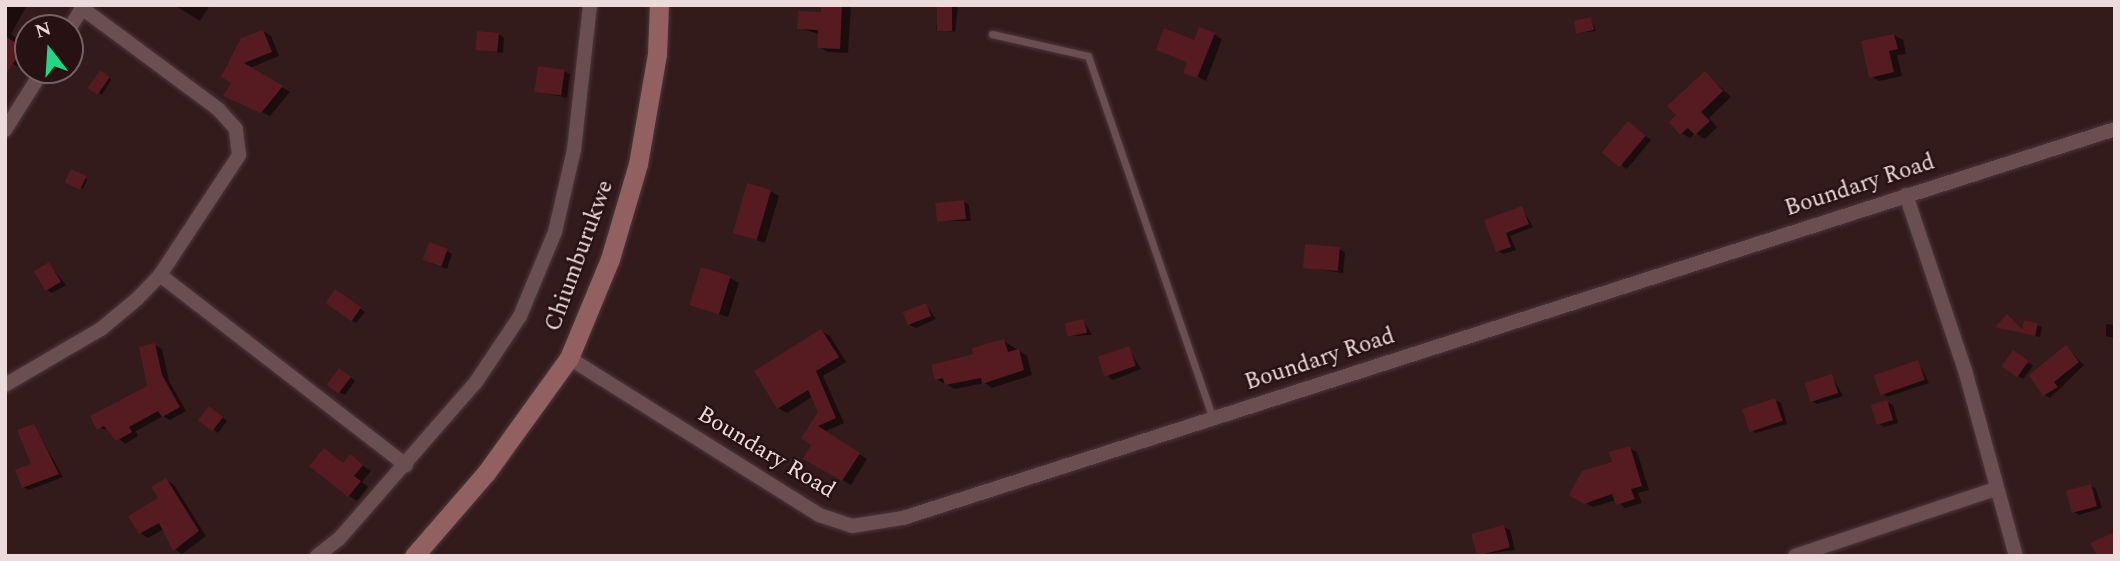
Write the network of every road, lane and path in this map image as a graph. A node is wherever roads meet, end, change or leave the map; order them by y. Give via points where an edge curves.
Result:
1 (590, 5) edge
2 (659, 5) edge
3 (83, 7) edge
4 (992, 34) dead end
5 (34, 84) edge
6 (2115, 129) edge
7 (5, 130) edge
8 (1906, 195) junction
9 (160, 275) junction
10 (569, 358) junction
11 (5, 385) edge
12 (1213, 418) junction
13 (406, 465) junction
14 (1995, 489) junction
15 (317, 556) edge
16 (414, 556) edge
17 (1795, 556) edge
18 (2016, 556) edge

1 - 13 street via 574,150 555,232 520,316 476,382
2 - 10 street, Chiumburukwe via 657,54 639,164 610,259
3 - 9 street via 218,109 236,129 239,155
4 - 12 lane via 1088,56
5 - 7 street
6 - 8 street, Boundary Road
8 - 12 street, Boundary Road
8 - 14 street via 1965,370
9 - 11 street via 101,329
9 - 13 street
10 - 12 street, Boundary Road via 819,515 852,526 903,517
10 - 16 street, Chiumburukwe via 486,473
13 - 15 street
14 - 17 street
14 - 18 street

